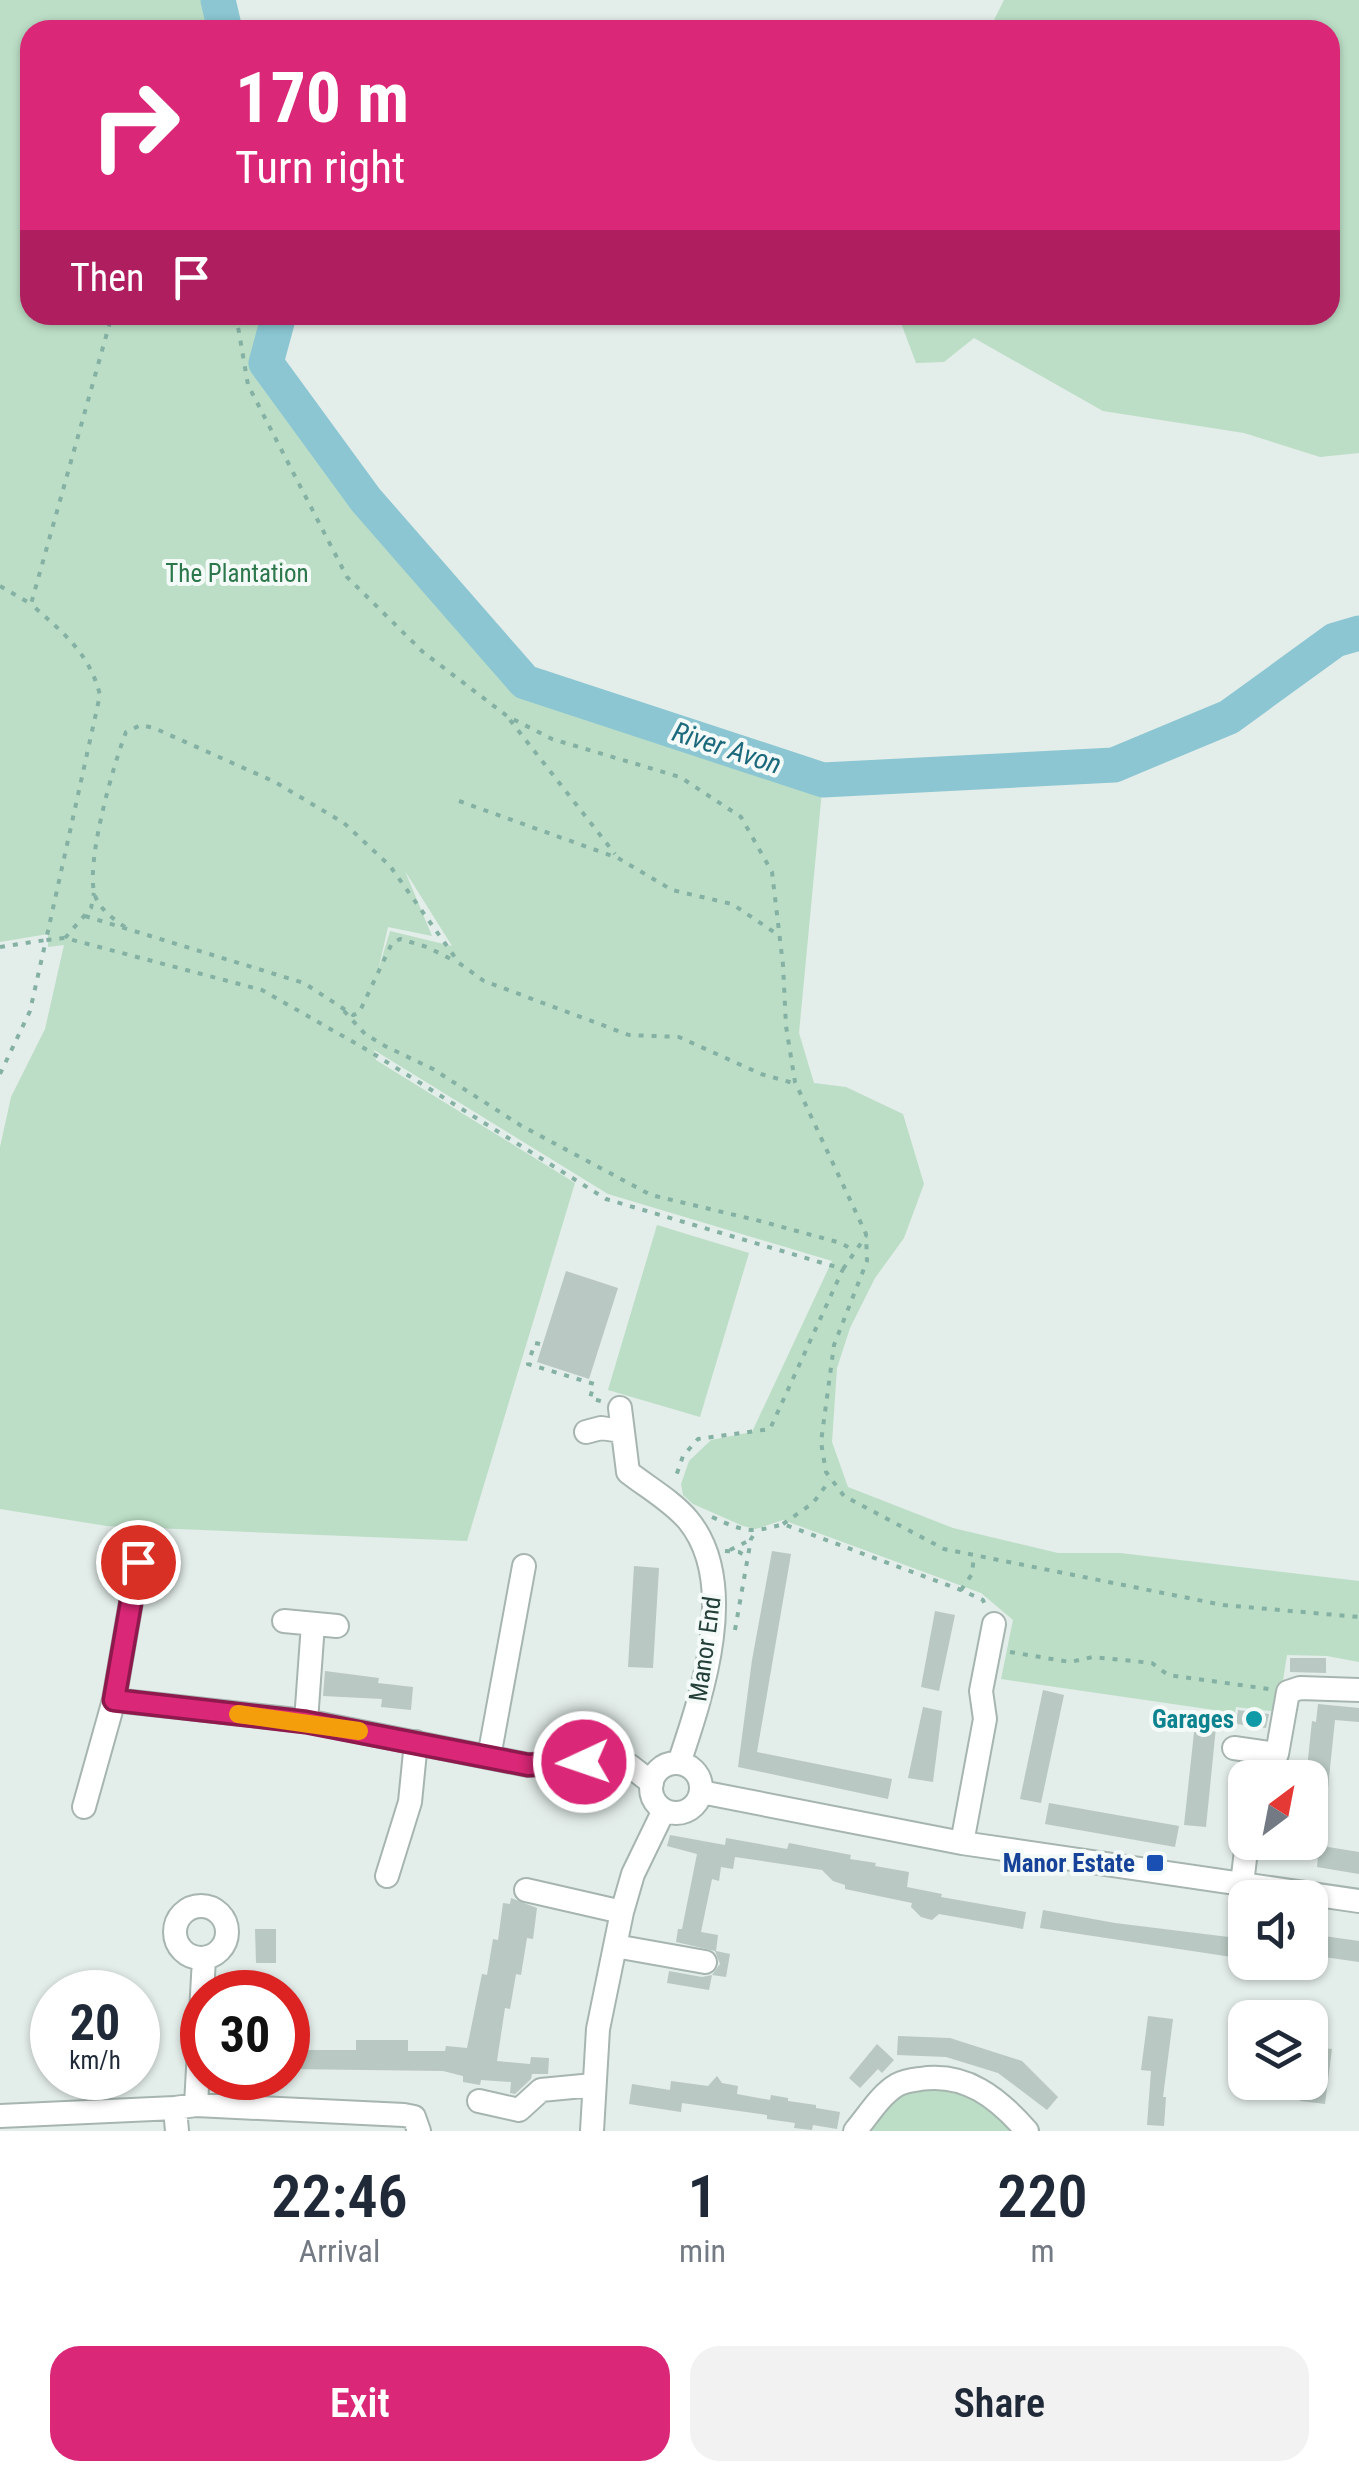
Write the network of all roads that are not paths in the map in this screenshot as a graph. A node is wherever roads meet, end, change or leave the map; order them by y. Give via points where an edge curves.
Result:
1 (586, 1432) dead end
2 (138, 1562) dead end
3 (524, 1566) dead end
4 (284, 1621) dead end
5 (313, 1624) junction
6 (994, 1624) road end
7 (338, 1626) dead end
8 (116, 1689) junction
9 (1359, 1690) edge
10 (306, 1722) junction
11 (416, 1742) junction
12 (1234, 1748) dead end
13 (1268, 1753) junction
14 (489, 1757) junction
15 (1264, 1760) edge
16 (679, 1763) junction
17 (652, 1783) junction
18 (701, 1792) junction
19 (84, 1806) dead end
20 (664, 1810) junction
21 (962, 1843) junction
22 (387, 1876) dead end
23 (1228, 1882) edge
24 (526, 1890) dead end
25 (1328, 1896) edge
26 (1359, 1901) edge
27 (622, 1912) junction
28 (615, 1946) junction
29 (204, 1958) dead end
30 (705, 1962) dead end
31 (593, 2085) junction
32 (480, 2101) dead end
33 (227, 2107) junction
34 (183, 2115) edge
35 (0, 2116) edge
36 (54, 2123) edge
37 (226, 2131) edge
38 (419, 2131) edge
39 (592, 2131) edge
40 (855, 2131) edge
41 (1027, 2131) edge

1 - 16 street, Manor End via 621,1419 628,1472 665,1491 706,1554 716,1595 703,1694
2 - 8 street
3 - 14 street
4 - 5 street
5 - 7 street
5 - 10 street
6 - 21 street
8 - 10 street
8 - 19 street
9 - 13 street via 1288,1692
10 - 11 street
11 - 14 street
11 - 22 street via 410,1802 387,1838
12 - 13 street
13 - 15 street
14 - 17 street via 528,1765 609,1761 630,1766
16 - 17 street via 664,1766
16 - 18 street via 696,1772
17 - 20 street via 653,1798
18 - 20 street via 689,1810
18 - 21 street
20 - 27 street
21 - 23 street
24 - 27 street via 555,1888
25 - 26 street
27 - 28 street
28 - 30 street
28 - 31 street
29 - 34 street
31 - 32 street via 541,2090 519,2110
31 - 39 street
33 - 34 street
33 - 37 street
33 - 38 street via 404,2114 414,2117
34 - 36 street
35 - 36 street
40 - 41 street via 900,2082 938,2077 982,2089

